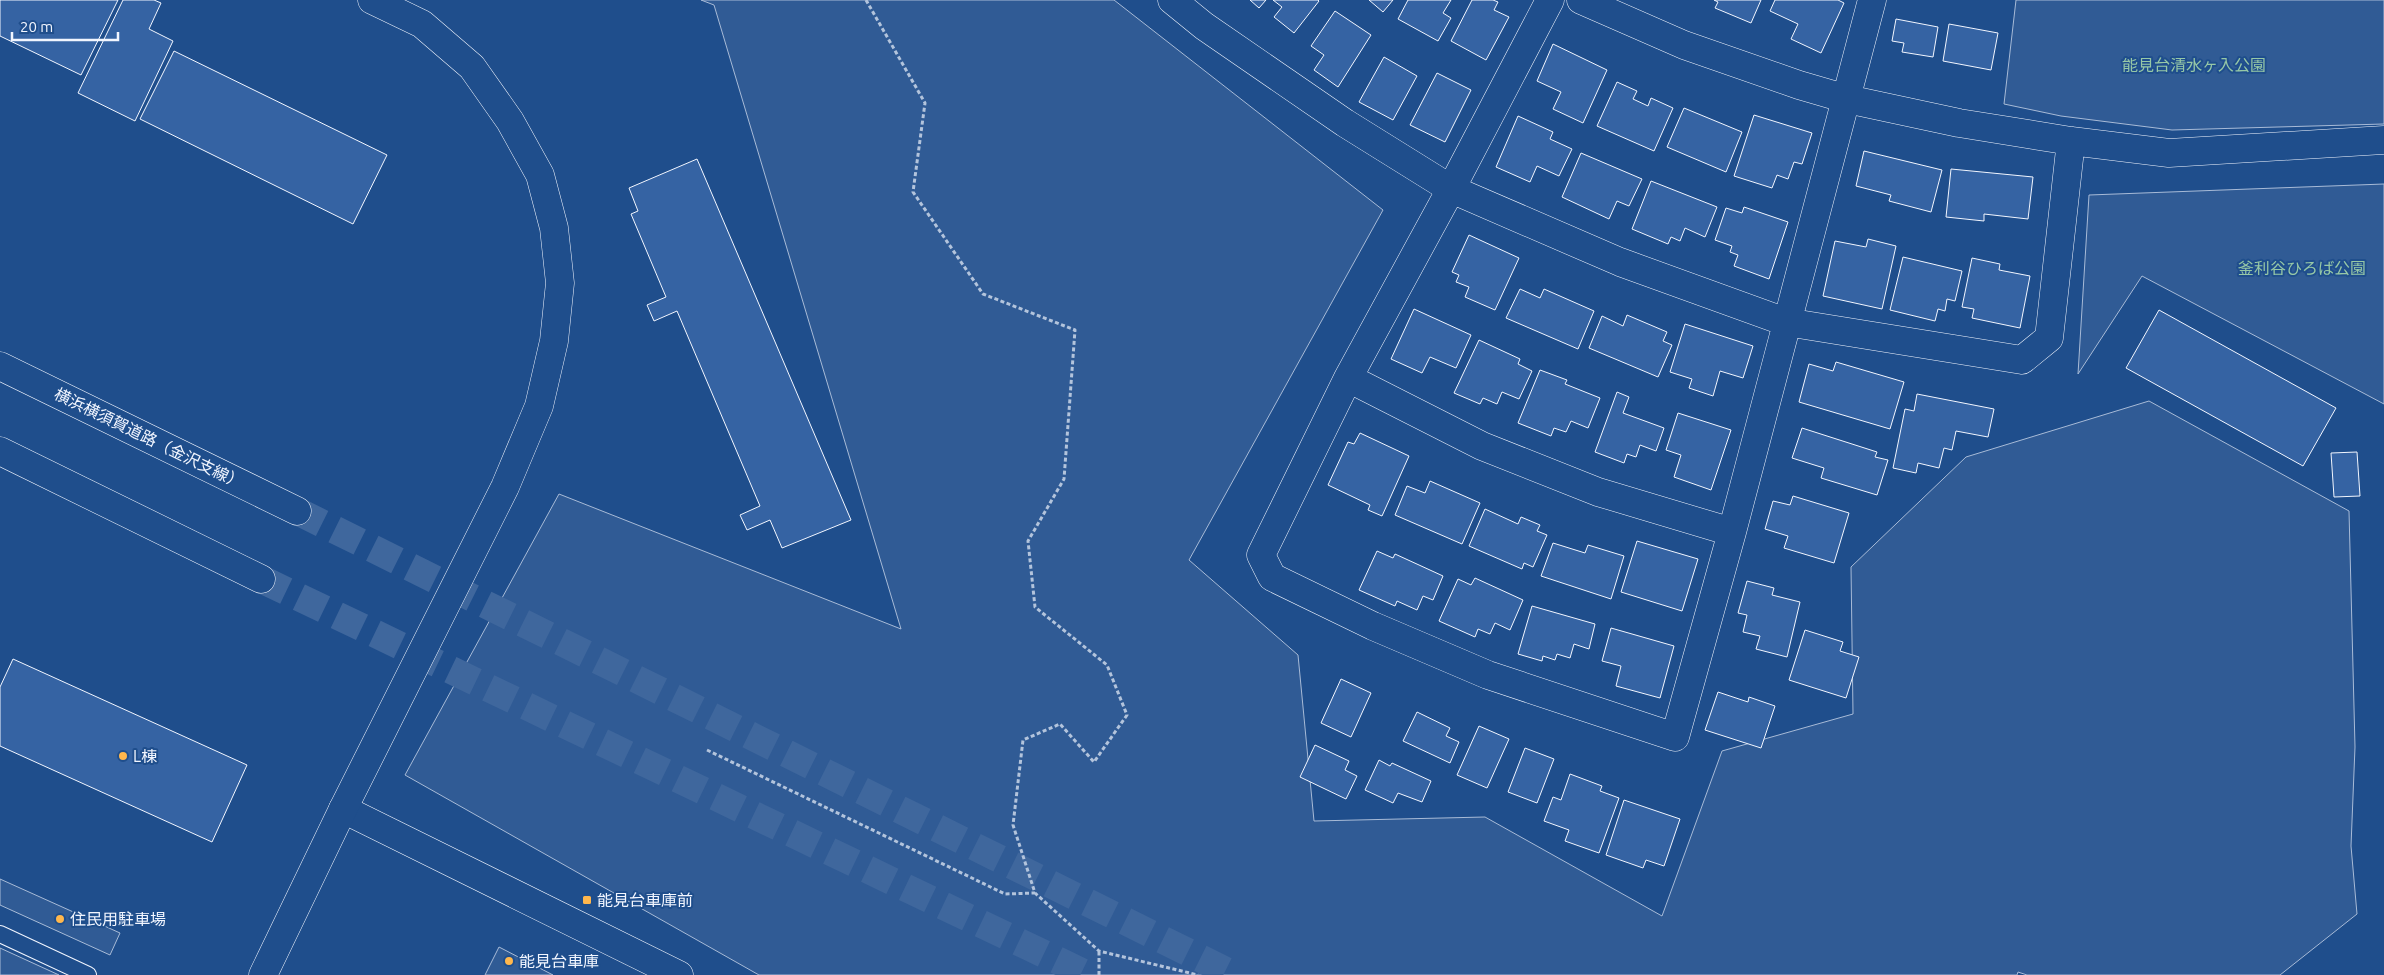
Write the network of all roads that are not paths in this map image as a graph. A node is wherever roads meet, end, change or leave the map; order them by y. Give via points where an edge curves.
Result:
1 (372, 0) edge
2 (1172, 0) edge
3 (1550, 0) edge
4 (1581, 0) edge
5 (1872, 0) edge
6 (1847, 99) junction
7 (2384, 140) edge
8 (2071, 141) junction
9 (1451, 188) junction
10 (1786, 322) junction
11 (0, 366) edge
12 (1348, 378) junction
13 (0, 451) edge
14 (297, 511) tunnel mouth
15 (1732, 532) junction
16 (260, 579) tunnel mouth
17 (342, 809) junction
18 (0, 934) edge
19 (88, 975) edge
20 (263, 975) edge
21 (679, 975) edge

1 - 17 main road via 422,24 472,67 510,121 540,175 554,228 560,283 554,341 539,406 505,487
2 - 9 main road via 1204,26 1345,123
3 - 9 main road
4 - 6 main road via 1684,44
5 - 6 main road
6 - 8 main road via 1959,123
6 - 10 main road
7 - 8 main road via 2169,153
8 - 10 main road via 2049,338 2022,360
9 - 10 main road via 1620,262
9 - 12 main road
10 - 15 main road
11 - 14 main road, 横浜横須賀道路（金沢支線）
12 - 15 main road via 1500,453 1598,492
12 - 15 main road via 1261,555 1272,577 1373,626 1488,675 1674,737
13 - 16 main road
17 - 20 main road
17 - 21 main road
18 - 19 lane

